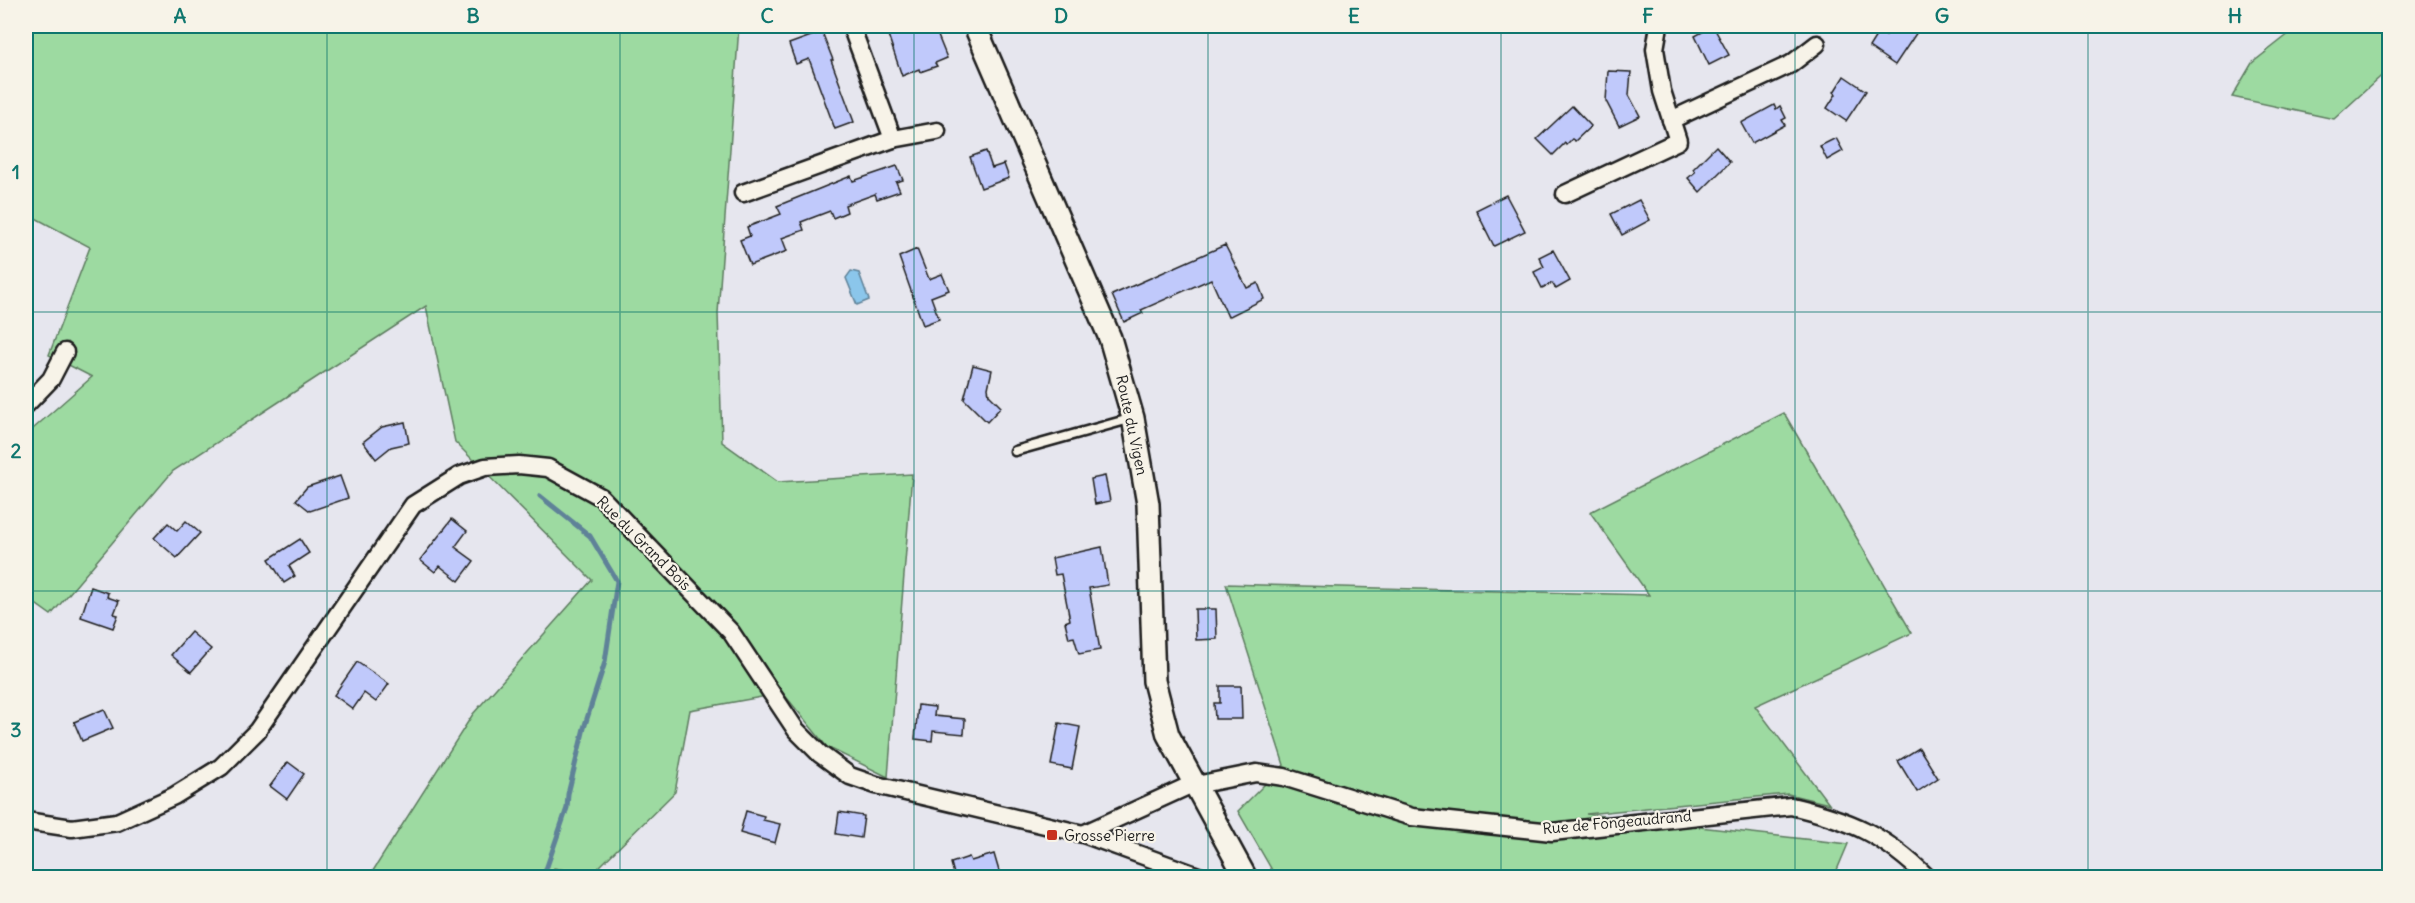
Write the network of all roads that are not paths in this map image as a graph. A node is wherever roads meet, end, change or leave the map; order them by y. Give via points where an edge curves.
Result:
1 (851, 26) edge
2 (975, 26) edge
3 (1659, 26) edge
4 (1817, 44) dead end
5 (1671, 120) junction
6 (937, 131) dead end
7 (893, 139) junction
8 (743, 193) dead end
9 (1565, 194) dead end
10 (65, 352) dead end
11 (26, 405) edge
12 (1133, 418) junction
13 (1015, 451) dead end
14 (1194, 784) junction
15 (26, 821) edge
16 (1083, 834) junction
17 (1204, 878) edge
18 (1246, 878) edge
19 (1928, 878) edge

1 - 7 street
2 - 12 street, Route du Vigen via 1110,338
3 - 5 street via 1655,49
4 - 5 street via 1791,64
5 - 9 street via 1678,141
6 - 7 street
7 - 8 street
10 - 11 street via 51,379
12 - 13 lane
12 - 14 street, Route du Vigen via 1148,504 1154,681 1168,735
14 - 16 street
14 - 18 street, Route du Vigen
14 - 19 street, Rue de Fongeaudrand via 1256,774 1284,777 1412,817 1552,832 1791,806 1828,814 1864,828
15 - 16 street, Rue du Grand Bois via 72,828 117,822 174,796 221,767 257,732 413,505 459,476 485,467 519,465 548,468 601,497 731,632 796,730 850,776
16 - 17 street, Rue du Grand Bois

